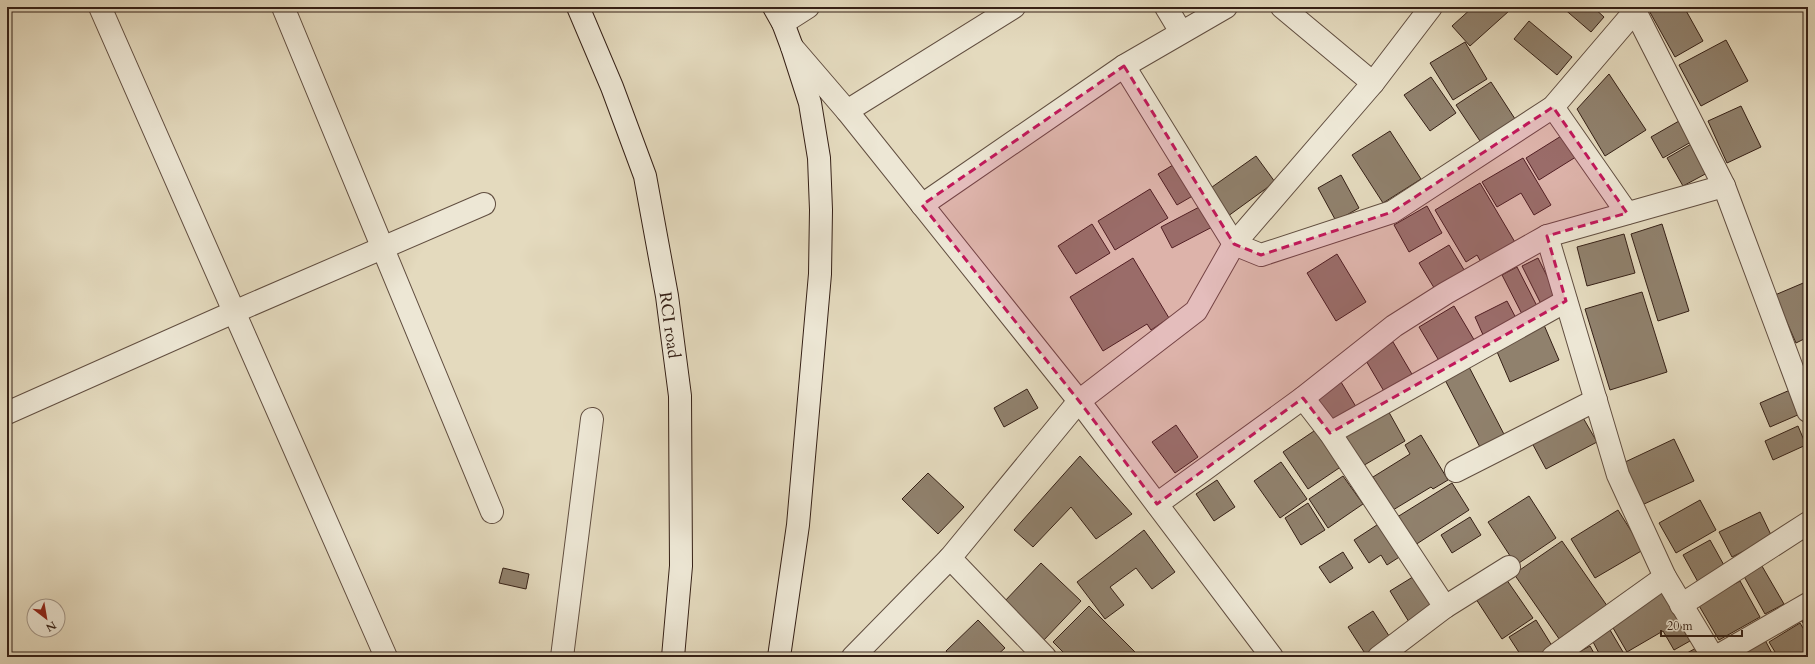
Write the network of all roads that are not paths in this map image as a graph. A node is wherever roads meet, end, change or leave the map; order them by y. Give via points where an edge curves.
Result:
1 (100, 7) edge
2 (283, 7) edge
3 (578, 7) edge
4 (808, 7) edge
5 (1014, 7) edge
6 (1166, 7) edge
7 (1226, 7) edge
8 (1282, 7) edge
9 (1431, 7) edge
10 (1635, 9) edge
11 (778, 15) edge
12 (1182, 32) junction
13 (792, 47) junction
14 (1124, 66) junction
15 (1374, 83) junction
16 (1553, 107) junction
17 (847, 111) junction
18 (1724, 186) junction
19 (484, 204) dead end
20 (922, 204) junction
21 (1627, 214) junction
22 (1547, 236) junction
23 (1234, 244) junction
24 (382, 247) junction
25 (1566, 301) junction
26 (234, 312) junction
27 (1303, 398) junction
28 (1596, 400) junction
29 (1079, 401) junction
30 (1808, 411) edge
31 (7, 413) edge
32 (592, 419) dead end
33 (1330, 433) junction
34 (1456, 471) dead end
35 (1157, 504) junction
36 (492, 512) dead end
37 (1808, 523) edge
38 (950, 558) junction
39 (1509, 567) dead end
40 (1665, 578) junction
41 (1808, 604) edge
42 (1682, 605) junction
43 (1445, 607) junction
44 (386, 657) edge
45 (562, 657) edge
46 (673, 657) edge
47 (779, 657) edge
48 (854, 657) edge
49 (1045, 657) edge
50 (1272, 657) edge
51 (1379, 657) edge
52 (1553, 657) edge
53 (1713, 657) edge
54 (1716, 657) edge

1 - 26 street
2 - 24 street
3 - 46 street, RCI road via 612,87 645,176 667,296 680,396 681,566
4 - 11 street
5 - 17 street
6 - 12 street
7 - 12 street
8 - 15 street
9 - 15 street
10 - 16 street
10 - 18 street
11 - 13 street
12 - 14 street
13 - 17 street
13 - 47 street via 810,103 819,158 820,274 798,525
14 - 20 street
14 - 23 street
15 - 23 street
16 - 21 street
16 - 23 street via 1392,212 1261,255
17 - 20 street
18 - 21 street
18 - 30 street
19 - 24 street
20 - 29 street
21 - 22 street
22 - 25 street
22 - 27 street via 1446,293 1394,326
23 - 29 street via 1196,311
24 - 26 street
24 - 36 street
25 - 28 street
25 - 33 street
26 - 31 street
26 - 44 street
27 - 33 street
27 - 35 street
28 - 34 street
28 - 40 street via 1618,475
29 - 35 street
29 - 38 street
32 - 45 street
33 - 43 street
35 - 50 street
37 - 42 street
38 - 48 street
38 - 49 street
39 - 43 street
40 - 42 street
40 - 52 street
41 - 54 street
42 - 53 street
43 - 51 street

